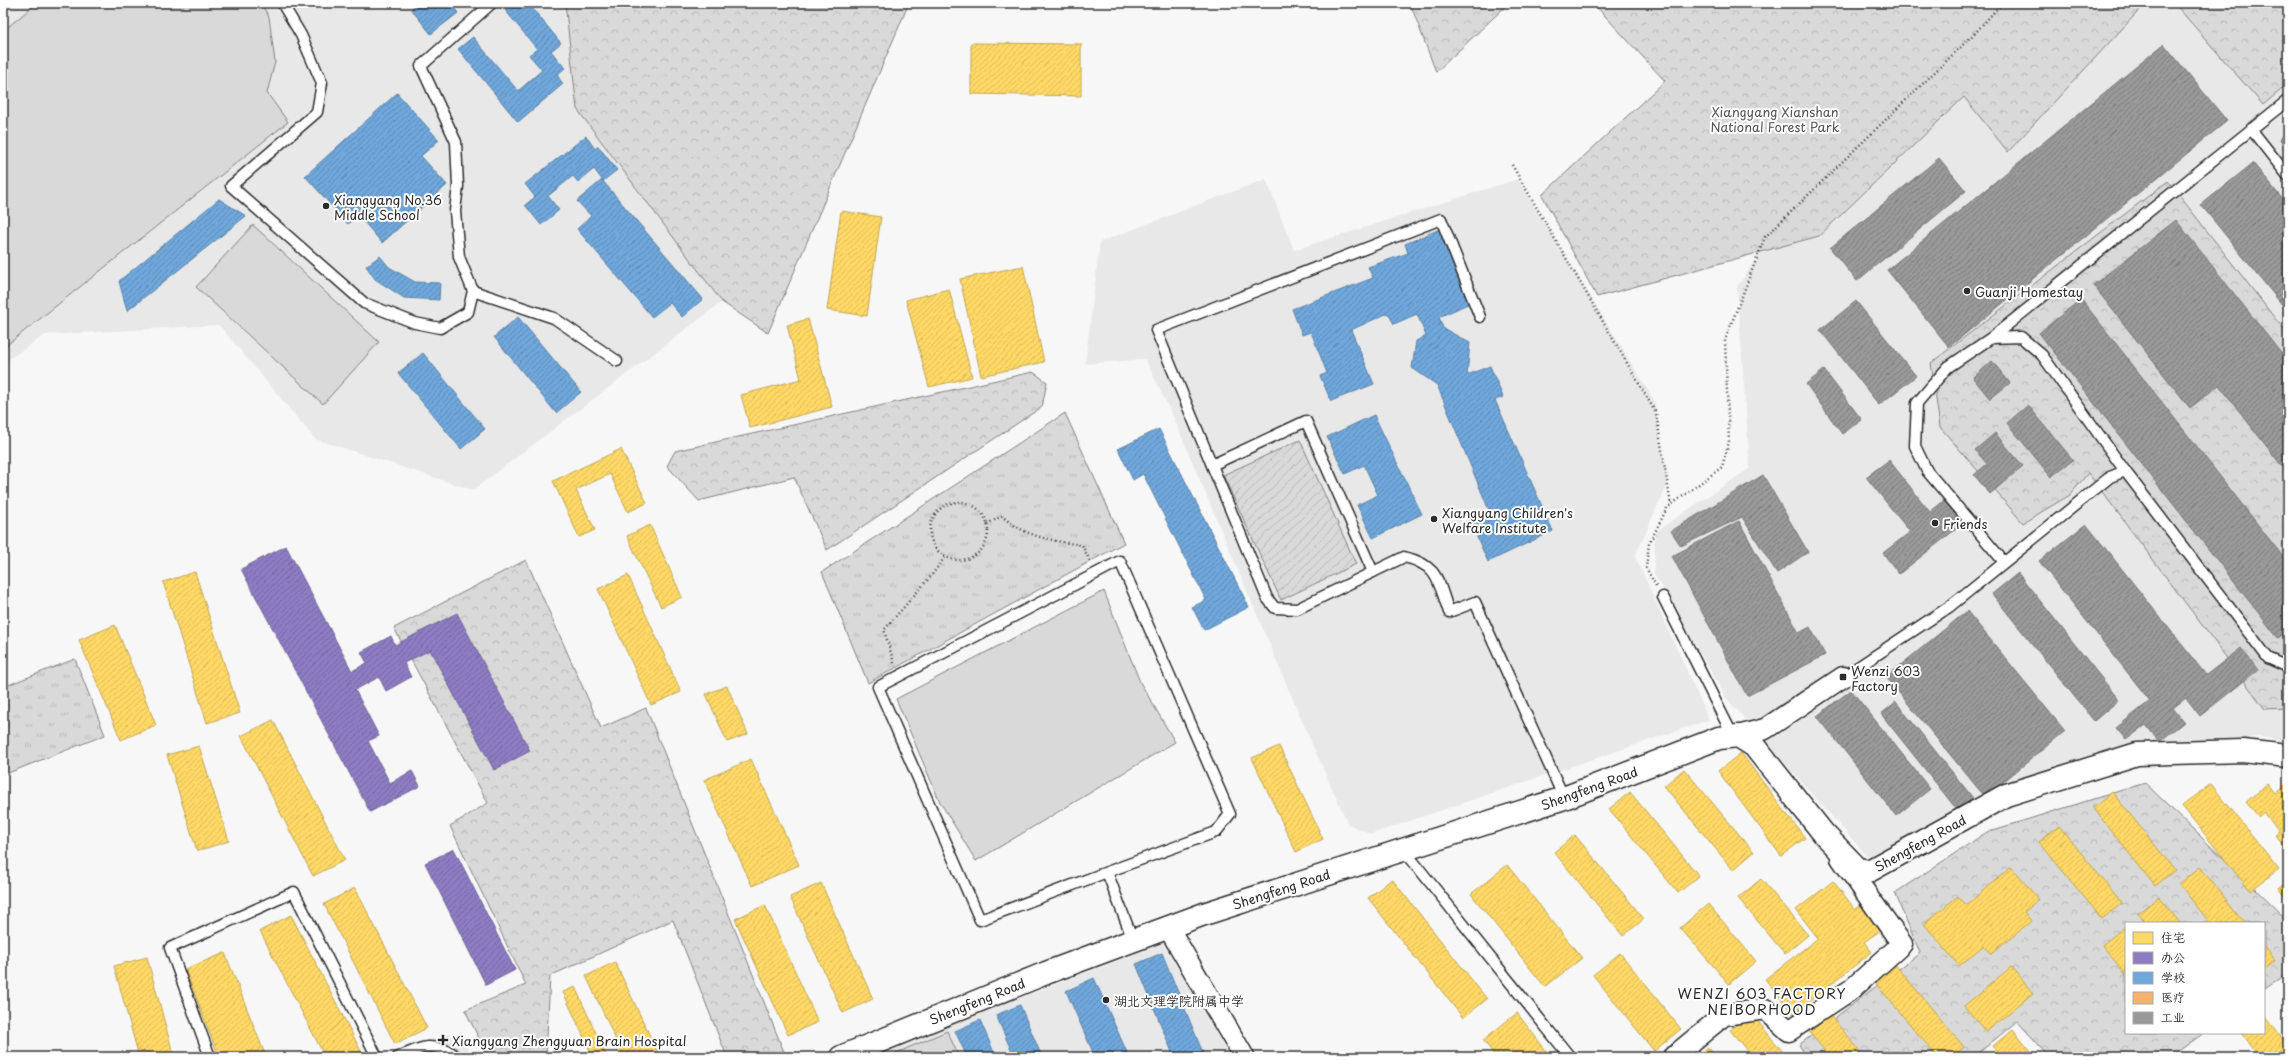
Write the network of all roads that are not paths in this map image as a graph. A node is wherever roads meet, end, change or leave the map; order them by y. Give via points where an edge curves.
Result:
1 (282, 3) edge
2 (492, 3) edge
3 (2288, 100) edge
4 (2251, 129) junction
5 (2288, 176) edge
6 (473, 291) junction
7 (1480, 317) dead end
8 (1991, 338) junction
9 (617, 361) dead end
10 (1212, 465) junction
11 (2125, 471) junction
12 (2004, 562) junction
13 (1373, 572) junction
14 (1663, 597) road end
15 (2288, 667) edge
16 (1843, 677) joint
17 (1735, 736) junction
18 (2288, 756) edge
19 (1564, 798) junction
20 (1824, 834) junction
21 (1404, 850) junction
22 (1107, 872) junction
23 (1168, 927) junction
24 (1132, 940) junction
25 (210, 1057) edge
26 (377, 1057) edge
27 (398, 1057) edge
28 (454, 1057) edge
29 (841, 1057) edge
30 (1244, 1057) edge
31 (1570, 1057) edge
32 (1673, 1057) edge

1 - 6 lane via 301,35 322,83 317,112 231,186 364,303 415,323 440,328 468,312
2 - 6 lane via 421,66 456,142 458,186 455,211 459,257
3 - 4 lane
4 - 5 lane
4 - 8 lane
6 - 9 lane via 554,318
7 - 10 lane via 1441,219 1156,330
8 - 11 lane via 2021,337 2042,355
8 - 12 lane via 1948,367 1917,402 1915,446 1927,471
10 - 13 lane via 1267,598 1275,608 1297,609
10 - 13 lane via 1306,421
11 - 12 lane via 2110,477
11 - 15 lane via 2268,658
12 - 16 lane via 1949,607
13 - 19 lane via 1404,557 1421,561 1434,571 1450,612 1475,602
14 - 17 lane
16 - 17 street via 1766,729
17 - 19 street, Shengfeng Road via 1719,738
17 - 20 street, Shengfeng Road via 1754,746
18 - 20 street, Shengfeng Road via 2243,750 2137,754 2006,795 1869,871 1858,869
19 - 21 street, Shengfeng Road
20 - 32 street via 1902,944 1852,989 1790,1031 1765,1009 1724,1015
21 - 23 street, Shengfeng Road
21 - 31 lane
22 - 22 lane via 980,920 878,687 1120,561 1230,814 1216,832
22 - 24 lane
23 - 24 street, Shengfeng Road
23 - 30 street
24 - 29 street, Shengfeng Road
25 - 26 lane via 170,948 294,892
27 - 28 lane via 425,1047 437,1046 452,1053

